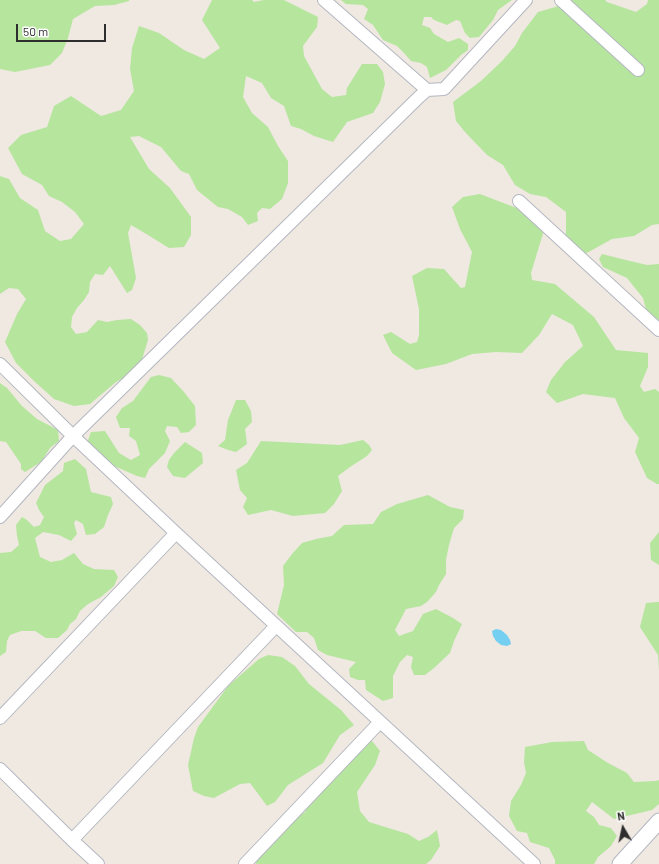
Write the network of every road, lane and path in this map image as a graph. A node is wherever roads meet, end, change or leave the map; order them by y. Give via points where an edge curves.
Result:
1 (324, 0) edge
2 (526, 0) edge
3 (561, 0) edge
4 (638, 70) dead end
5 (427, 90) junction
6 (518, 201) dead end
7 (659, 330) edge
8 (0, 364) edge
9 (73, 436) junction
10 (0, 517) edge
11 (176, 533) junction
12 (276, 626) junction
13 (0, 718) edge
14 (380, 722) junction
15 (0, 769) edge
16 (659, 821) edge
17 (72, 840) junction
18 (98, 864) edge
19 (245, 864) edge
20 (534, 864) edge
21 (620, 864) edge

1 - 5 street
2 - 5 street via 444,89
3 - 4 street
5 - 9 street
6 - 7 street
8 - 9 street
9 - 10 street
9 - 11 street
11 - 12 street
11 - 13 street
12 - 14 street
12 - 17 street
14 - 19 street
14 - 20 street
15 - 17 street
16 - 21 street
17 - 18 street

